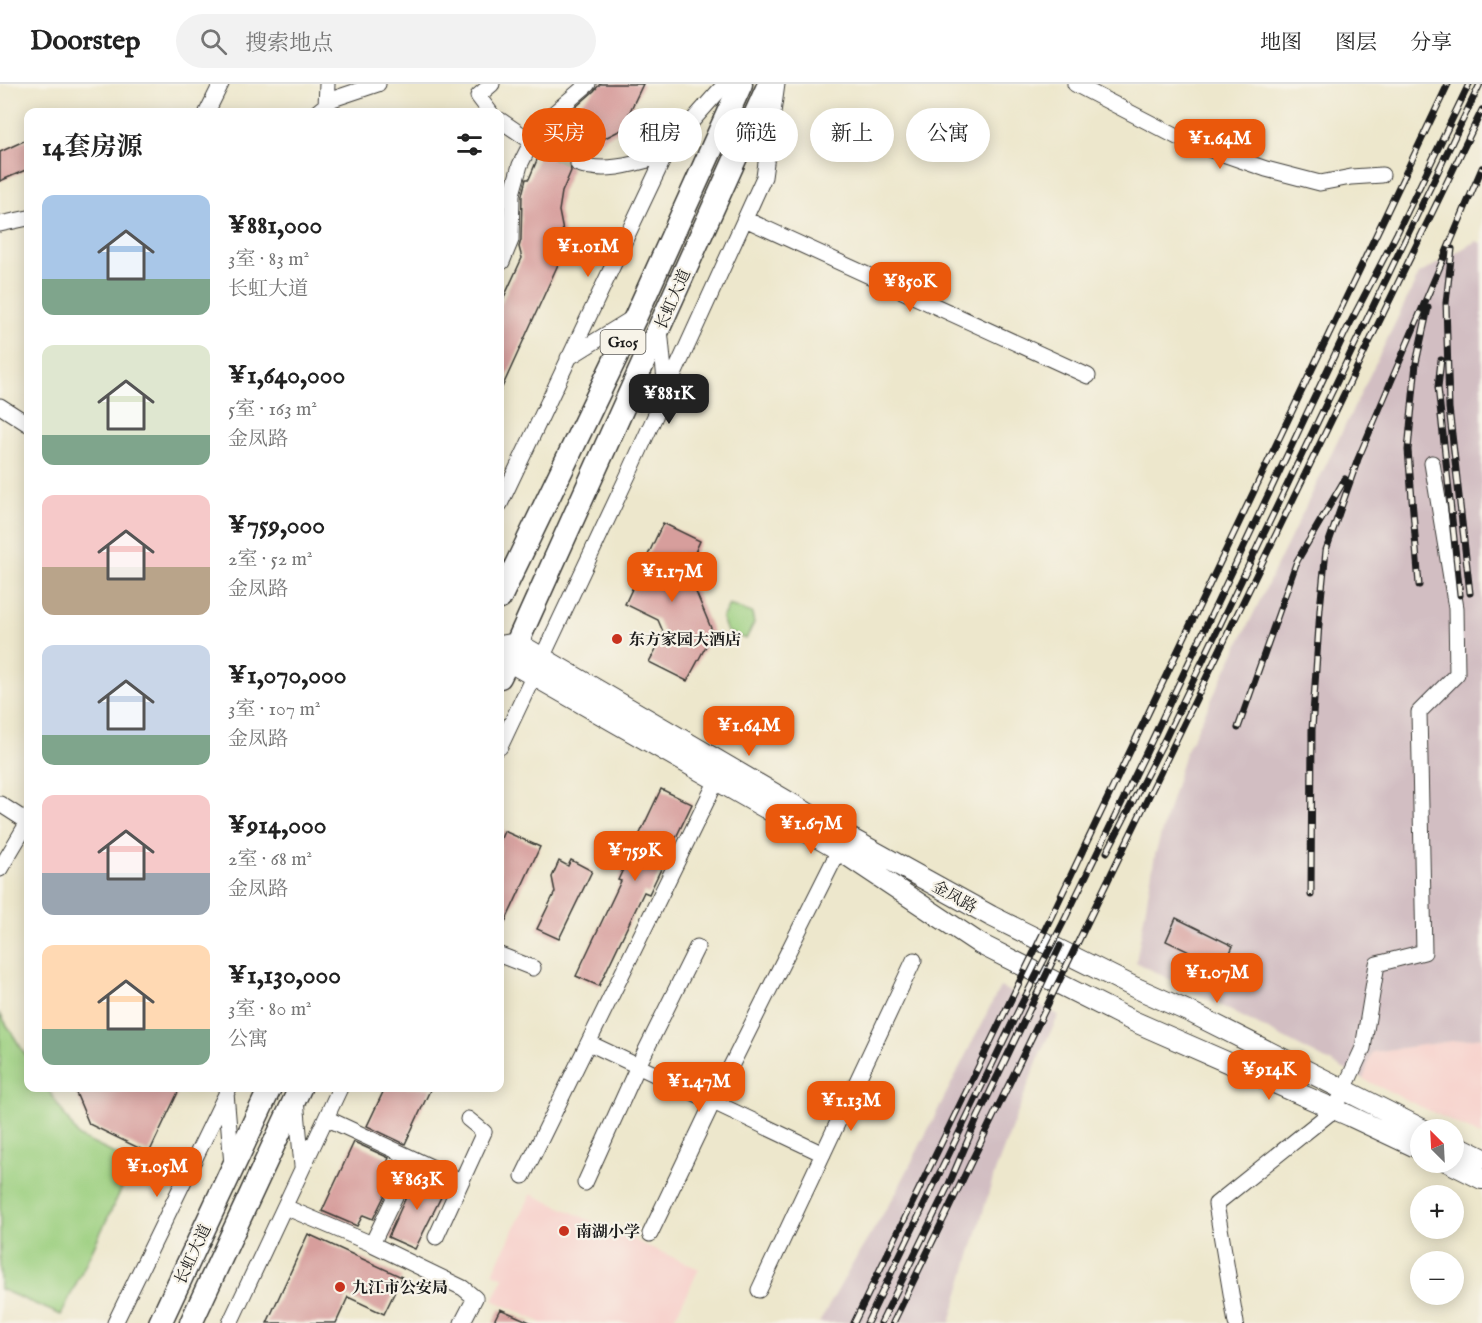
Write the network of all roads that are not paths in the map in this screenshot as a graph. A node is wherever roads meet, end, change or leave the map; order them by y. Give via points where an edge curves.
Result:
1 (221, 84) edge
2 (327, 84) edge
3 (378, 84) edge
4 (492, 84) edge
5 (588, 84) edge
6 (725, 84) edge
7 (741, 84) edge
8 (769, 84) edge
9 (777, 84) edge
10 (1076, 84) edge
11 (209, 108) edge
12 (321, 108) edge
13 (322, 108) edge
14 (487, 108) edge
15 (560, 108) edge
16 (702, 110) edge
17 (504, 123) edge
18 (522, 135) tunnel mouth
19 (522, 162) edge
20 (641, 162) edge
21 (662, 162) edge
22 (578, 164) tunnel mouth
23 (1382, 175) dead end
24 (24, 219) edge
25 (745, 219) junction
26 (0, 225) edge
27 (504, 255) edge
28 (636, 316) junction
29 (659, 326) junction
30 (568, 358) junction
31 (1088, 376) dead end
32 (666, 391) junction
33 (0, 406) edge
34 (24, 421) edge
35 (1432, 463) dead end
36 (504, 495) edge
37 (504, 590) edge
38 (505, 657) edge
39 (538, 666) junction
40 (504, 738) edge
41 (717, 780) junction
42 (0, 804) edge
43 (24, 819) edge
44 (24, 829) edge
45 (839, 850) junction
46 (0, 869) edge
47 (697, 946) dead end
48 (504, 957) edge
49 (914, 960) dead end
50 (533, 968) dead end
51 (589, 1043) junction
52 (638, 1066) junction
53 (1345, 1089) junction
54 (226, 1092) edge
55 (227, 1092) edge
56 (268, 1092) edge
57 (298, 1092) edge
58 (338, 1092) edge
59 (713, 1102) junction
60 (1335, 1109) junction
61 (326, 1118) junction
62 (468, 1119) dead end
63 (1410, 1123) edge
64 (1410, 1144) edge
65 (1464, 1149) edge
66 (823, 1154) junction
67 (1482, 1158) edge
68 (413, 1159) junction
69 (233, 1167) junction
70 (302, 1169) junction
71 (1464, 1170) edge
72 (523, 1176) dead end
73 (1482, 1179) edge
74 (461, 1182) junction
75 (585, 1183) dead end
76 (285, 1207) junction
77 (650, 1234) dead end
78 (436, 1237) dead end
79 (372, 1244) junction
80 (759, 1290) dead end
81 (115, 1323) edge
82 (160, 1323) edge
83 (191, 1323) edge
84 (230, 1323) edge
85 (462, 1323) edge
86 (1236, 1323) edge

1 - 11 street
2 - 12 street
3 - 13 street via 333,99
4 - 14 street via 478,96
5 - 15 street
6 - 16 street
7 - 28 highway, 长虹大道 / G105
8 - 29 highway, 长虹大道 / G105
9 - 25 street via 764,177
10 - 23 street via 1183,140 1266,169 1320,183
17 - 18 street
19 - 27 street via 512,194 511,240
20 - 22 street via 606,169
21 - 30 street
24 - 26 street
25 - 31 street
25 - 32 street
28 - 30 street
28 - 37 highway, 长虹大道 / G105
29 - 32 street
29 - 38 highway, 长虹大道 / G105
30 - 36 street
32 - 39 street
33 - 34 street
35 - 53 street via 1456,608 1457,674 1419,712 1424,951 1377,964 1364,1048
38 - 39 main road, 金凤路
39 - 40 street
39 - 41 main road, 金凤路
39 - 53 main road, 金凤路 via 991,916
41 - 45 main road, 金凤路
41 - 51 street
42 - 43 street
44 - 46 street
45 - 59 street
45 - 60 main road, 金凤路 via 980,944 1154,1030
47 - 52 street
48 - 50 street
49 - 66 street
51 - 52 street
51 - 72 street
52 - 59 street
52 - 75 street
53 - 60 street
53 - 63 main road, 金凤路
54 - 81 street
55 - 69 street
56 - 69 highway, 长虹大道
57 - 70 street
57 - 83 highway, 长虹大道
58 - 61 street
59 - 66 street
59 - 77 street
60 - 64 main road, 金凤路
60 - 86 street via 1216,1204
61 - 68 street
61 - 70 street
62 - 74 street via 484,1132
65 - 67 main road
66 - 80 street
68 - 74 street
68 - 79 street
69 - 82 highway, 长虹大道
70 - 76 street
71 - 73 main road
74 - 78 street
76 - 79 street
76 - 84 street
79 - 85 street via 463,1288 475,1298

